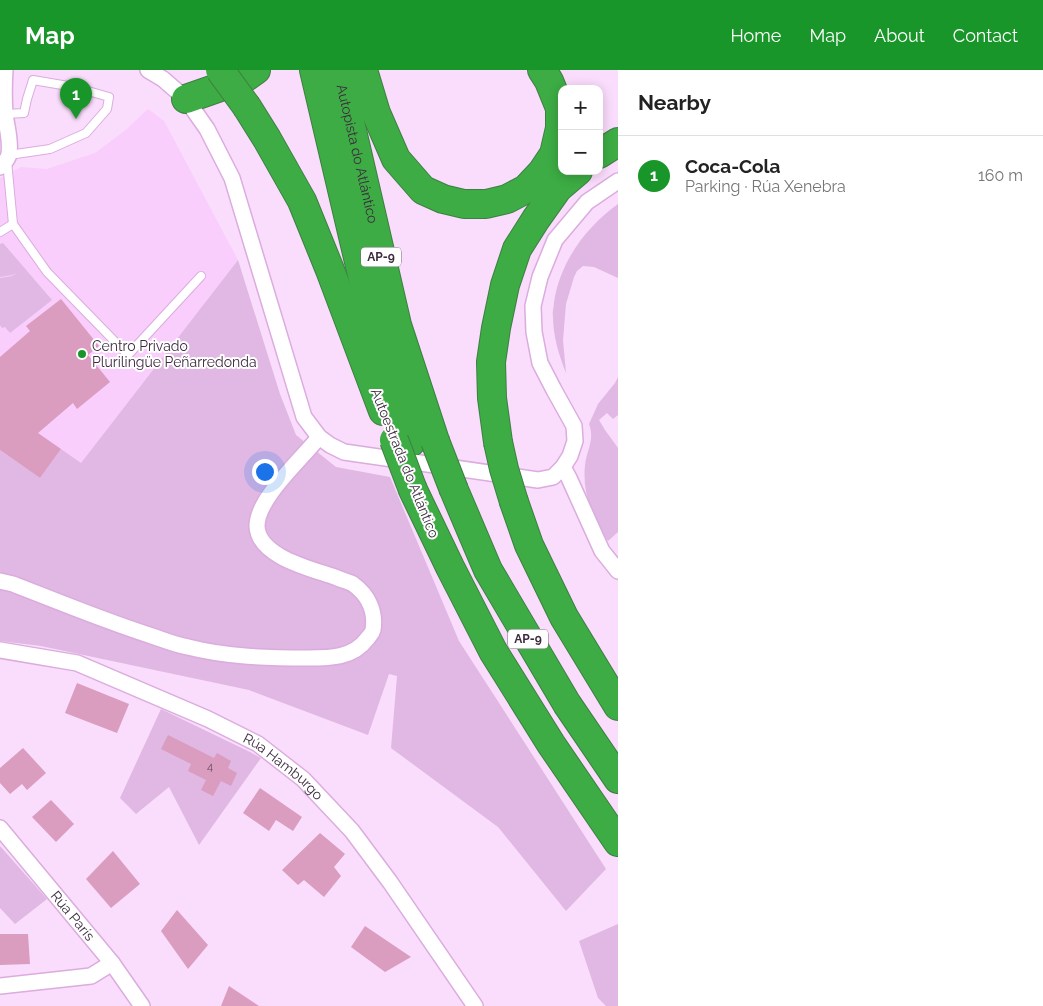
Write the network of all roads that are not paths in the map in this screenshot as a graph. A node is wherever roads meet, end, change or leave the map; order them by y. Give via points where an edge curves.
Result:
1 (5, 70) edge
2 (148, 70) edge
3 (220, 70) edge
4 (256, 70) edge
5 (314, 70) edge
6 (338, 70) edge
7 (363, 70) edge
8 (542, 70) edge
9 (186, 99) junction
10 (3, 116) edge
11 (618, 142) edge
12 (603, 151) edge
13 (5, 161) edge
14 (573, 175) edge
15 (618, 181) edge
16 (13, 224) junction
17 (0, 232) edge
18 (201, 276) dead end
19 (319, 437) junction
20 (413, 441) junction
21 (562, 467) junction
22 (432, 490) junction
23 (618, 571) edge
24 (0, 581) edge
25 (0, 650) edge
26 (618, 706) edge
27 (618, 779) edge
28 (0, 828) edge
29 (618, 842) edge
30 (112, 963) junction
31 (0, 986) edge
32 (142, 1006) edge
33 (475, 1006) edge

1 - 10 street
2 - 9 street via 164,79
3 - 20 highway, Autoestrada do Atlántico / AP-9, bridge via 248,107 302,202 330,270
4 - 9 highway via 243,79
5 - 20 highway via 367,296
6 - 20 highway, Autopista do Atlántico / AP-9 via 397,325
7 - 8 highway via 376,113 396,159 423,190 464,204 486,204 507,199 526,189 554,154 560,128 560,108
9 - 19 street via 207,129 232,178 304,417
10 - 13 street via 9,134
10 - 13 lane via 24,113 33,80 109,97 107,109 86,133 50,149
11 - 12 highway
13 - 16 lane
14 - 26 highway, bridge via 558,188 518,249 505,285 496,328 491,362 492,398 504,469 530,545 564,617
15 - 21 street via 587,202 555,240 540,277 533,306 540,363 574,426 573,448
16 - 17 lane
16 - 18 lane via 47,272 128,355
19 - 21 street via 344,452 538,480 553,477
19 - 24 street via 271,492 261,508 257,526 260,537 270,550 284,559 352,584 367,598 374,614 372,632 362,646 346,655 328,658 236,656 188,648 116,625
20 - 22 highway, Autoestrada do Atlántico / AP-9, bridge
20 - 22 highway, Autoestrada do Atlántico / AP-9, bridge
21 - 23 street via 602,551
22 - 27 highway, Autoestrada do Atlántico / AP-9 via 488,570 567,704
22 - 29 highway, Autoestrada do Atlántico / AP-9 via 450,567 494,651 551,744
25 - 33 street, Rúa Hamburgo via 77,662 258,744 303,779 352,832
28 - 30 street, Rúa París
30 - 31 street via 91,976
30 - 32 street, Rúa París

